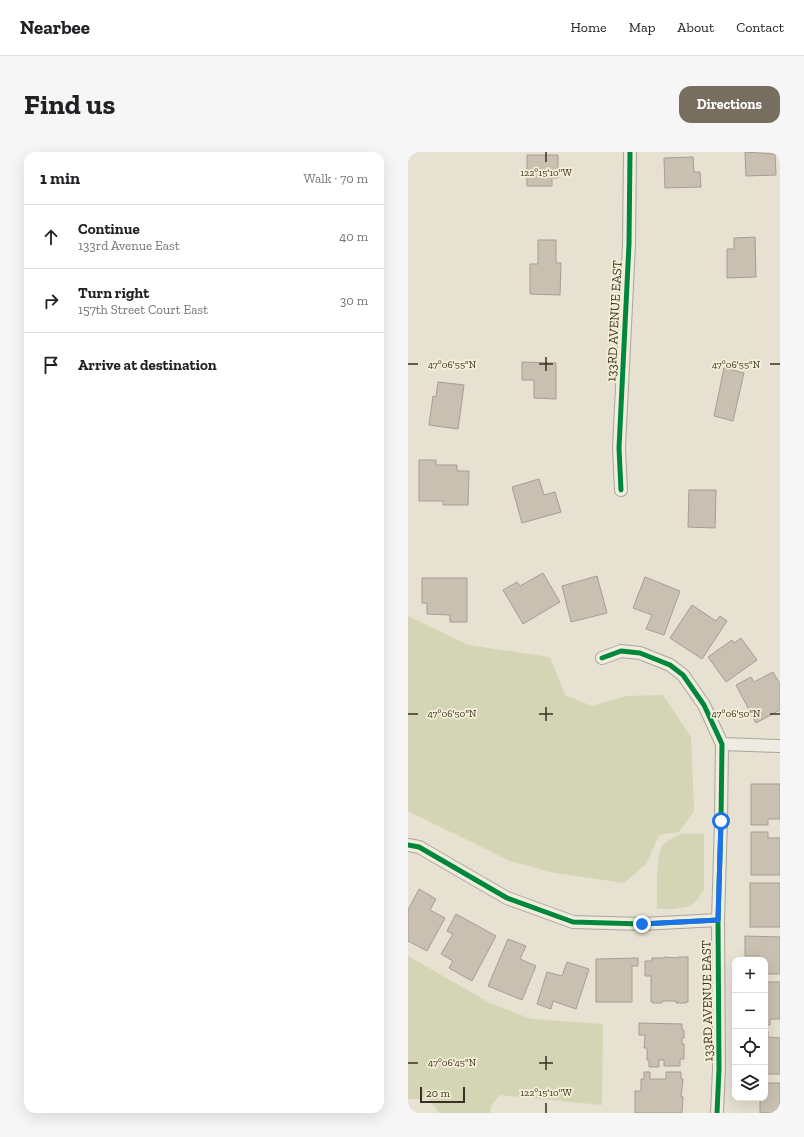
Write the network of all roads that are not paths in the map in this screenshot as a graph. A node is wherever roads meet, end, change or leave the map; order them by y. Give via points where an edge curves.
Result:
1 (630, 152) edge
2 (621, 490) dead end
3 (602, 658) dead end
4 (722, 744) junction
5 (780, 746) edge
6 (408, 845) edge
7 (718, 920) junction
8 (717, 1113) edge

1 - 2 street, 133RD AVENUE EAST via 629,244 619,448
3 - 4 street, 133RD AVENUE EAST via 621,651 640,653 670,665 683,674 704,706
4 - 5 street
4 - 7 street, 133RD AVENUE EAST
6 - 7 street via 419,847 507,898 573,922 642,924
7 - 8 street, 133RD AVENUE EAST

